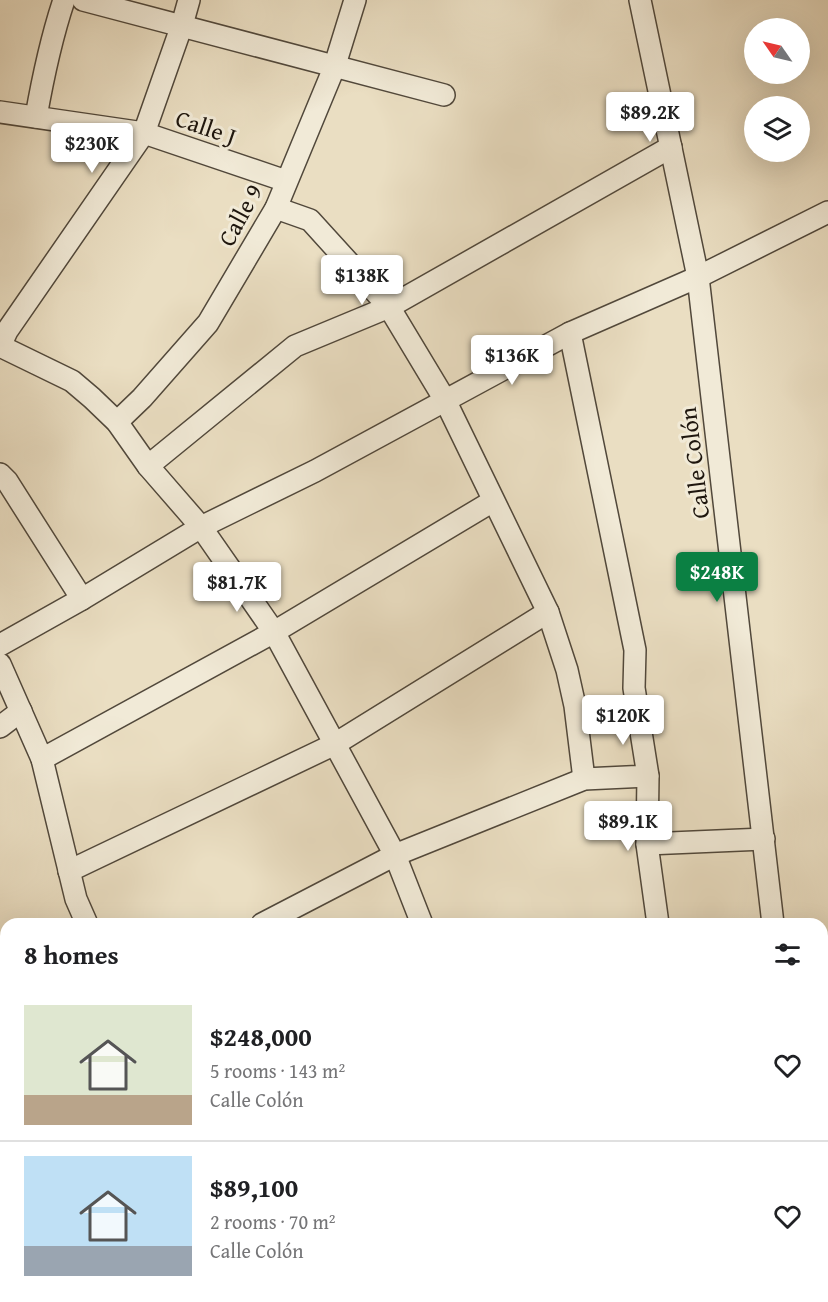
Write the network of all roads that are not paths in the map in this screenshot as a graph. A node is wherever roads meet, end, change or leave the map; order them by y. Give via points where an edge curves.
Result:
1 (64, 0) edge
2 (83, 0) edge
3 (189, 0) edge
4 (355, 0) edge
5 (640, 0) edge
6 (182, 26) junction
7 (334, 68) junction
8 (444, 95) dead end
9 (0, 112) edge
10 (36, 117) junction
11 (144, 133) junction
12 (671, 147) junction
13 (286, 181) junction
14 (276, 208) junction
15 (828, 212) edge
16 (698, 277) junction
17 (389, 307) junction
18 (570, 333) junction
19 (2, 338) edge
20 (445, 400) junction
21 (117, 422) junction
22 (148, 466) junction
23 (0, 474) edge
24 (493, 501) junction
25 (201, 527) junction
26 (82, 599) junction
27 (548, 612) junction
28 (274, 632) junction
29 (0, 645) edge
30 (0, 664) edge
31 (21, 711) junction
32 (0, 727) edge
33 (335, 744) junction
34 (42, 759) junction
35 (648, 776) junction
36 (584, 779) junction
37 (764, 839) junction
38 (647, 844) junction
39 (395, 855) junction
40 (69, 871) junction
41 (84, 918) edge
42 (274, 918) edge
43 (420, 918) edge
44 (657, 918) edge
45 (772, 918) edge

1 - 10 street via 45,65
2 - 6 street
3 - 6 street
4 - 7 street, Calle 9
5 - 12 street, Calle Colón
6 - 7 street
6 - 11 street
7 - 8 street
7 - 13 street, Calle 9
9 - 10 street, Calle J
10 - 11 street, Calle J
11 - 13 street, Calle J
11 - 19 street
12 - 16 street, Calle Colón
12 - 17 street
13 - 14 street, Calle 9
14 - 17 street via 310,220
14 - 21 street, Calle 9 via 208,323
15 - 16 street
16 - 18 street
16 - 37 street, Calle Colón
17 - 20 street
17 - 22 street via 295,346
18 - 20 street
18 - 35 street via 635,650 634,688
19 - 21 street via 72,381
20 - 24 street
20 - 25 street
21 - 22 street
22 - 25 street
23 - 26 street
24 - 27 street
24 - 28 street
25 - 26 street
25 - 28 street
26 - 29 street
27 - 33 street
27 - 36 street via 575,706
28 - 33 street
28 - 34 street
30 - 31 street
31 - 32 street
31 - 34 street
33 - 39 street
33 - 40 street
34 - 40 street
35 - 36 street
35 - 38 street
36 - 39 street
37 - 38 street
37 - 45 street, Calle Colón
38 - 44 street
39 - 42 street
39 - 43 street
40 - 41 street

